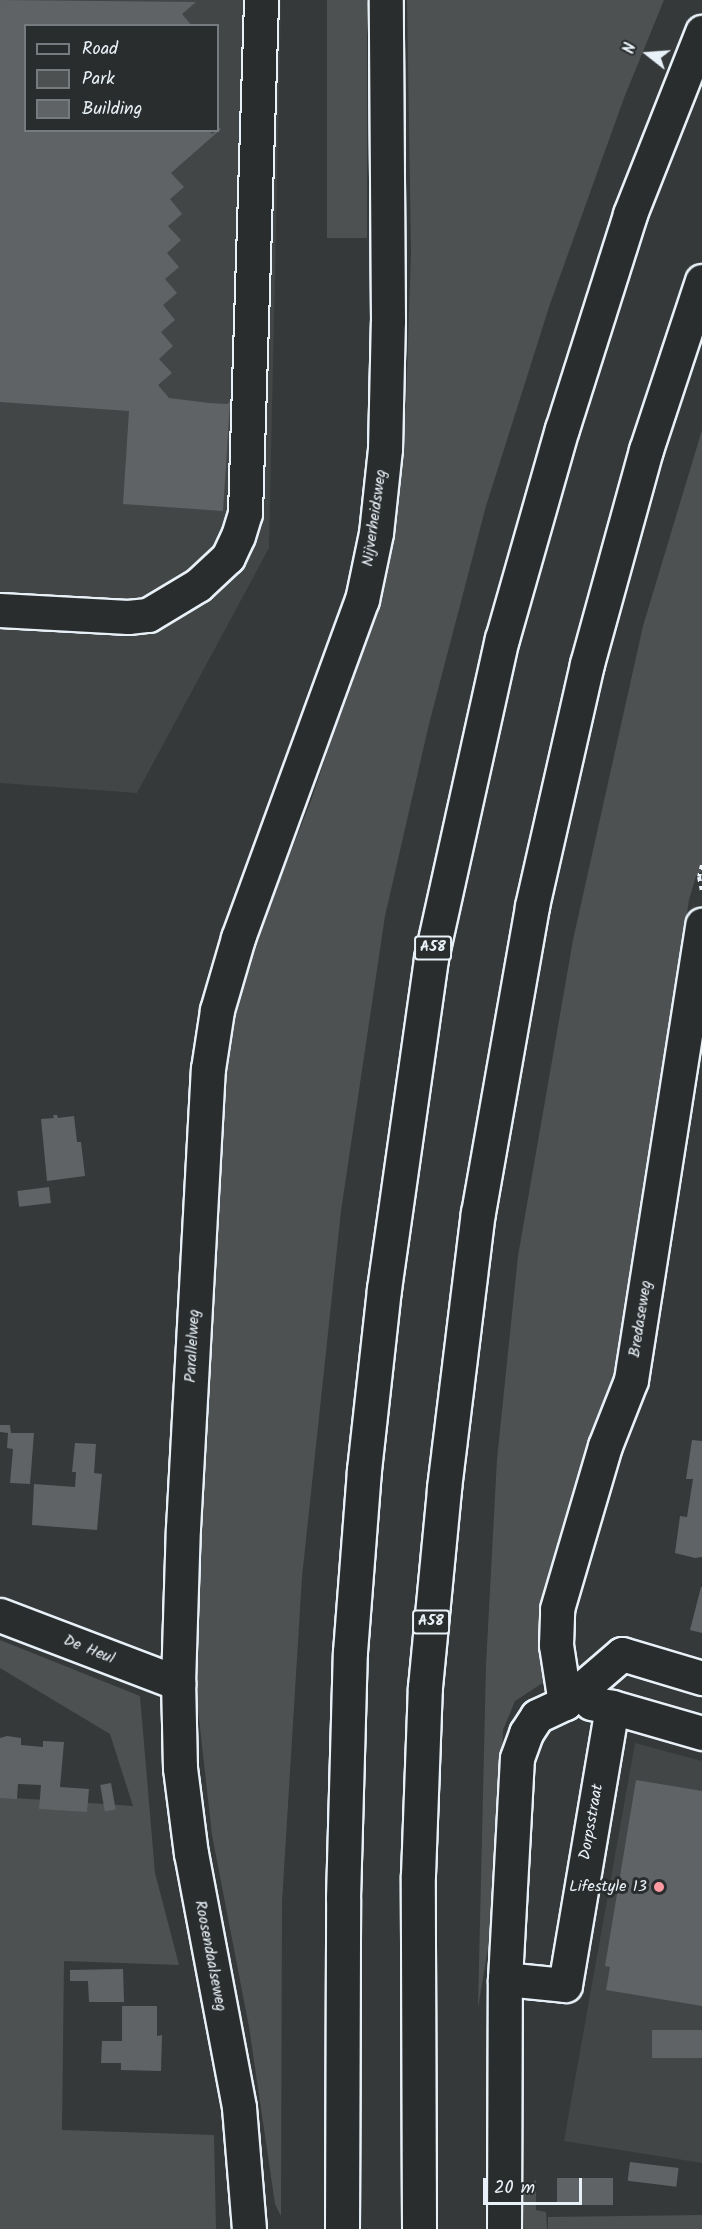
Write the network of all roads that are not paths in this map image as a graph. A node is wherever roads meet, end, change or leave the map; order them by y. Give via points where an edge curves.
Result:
1 (261, 0) edge
2 (386, 0) edge
3 (702, 32) edge
4 (702, 280) edge
5 (0, 610) edge
6 (702, 926) edge
7 (217, 1010) joint
8 (0, 1615) edge
9 (702, 1678) edge
10 (178, 1683) junction
11 (565, 1703) junction
12 (612, 1707) junction
13 (702, 1733) edge
14 (505, 1979) junction
15 (249, 2229) edge
16 (342, 2229) edge
17 (419, 2229) edge
18 (504, 2229) edge

1 - 5 main road via 245,513 238,536 228,557 198,585 148,615
2 - 7 main road, Nijverheidsweg via 386,437 376,533 362,600 238,938
3 - 16 main road, A58 via 630,214 562,429 502,639 431,958 384,1290 364,1470 350,1652 343,1898
4 - 17 main road, A58 via 646,450 587,664 532,906 478,1213 444,1488 425,1687 418,1875
6 - 11 main road, Bredaseweg via 631,1380 605,1446 557,1609 556,1644
7 - 10 main road, Parallelweg via 207,1081
8 - 10 main road, De Heul
9 - 11 main road via 622,1654
10 - 15 main road, Roosendaalseweg via 180,1768 191,1854 239,2106
11 - 12 main road
11 - 14 main road via 537,1716 526,1733 518,1758
12 - 13 main road
12 - 14 main road, Dorpsstraat via 565,1985
14 - 18 main road

